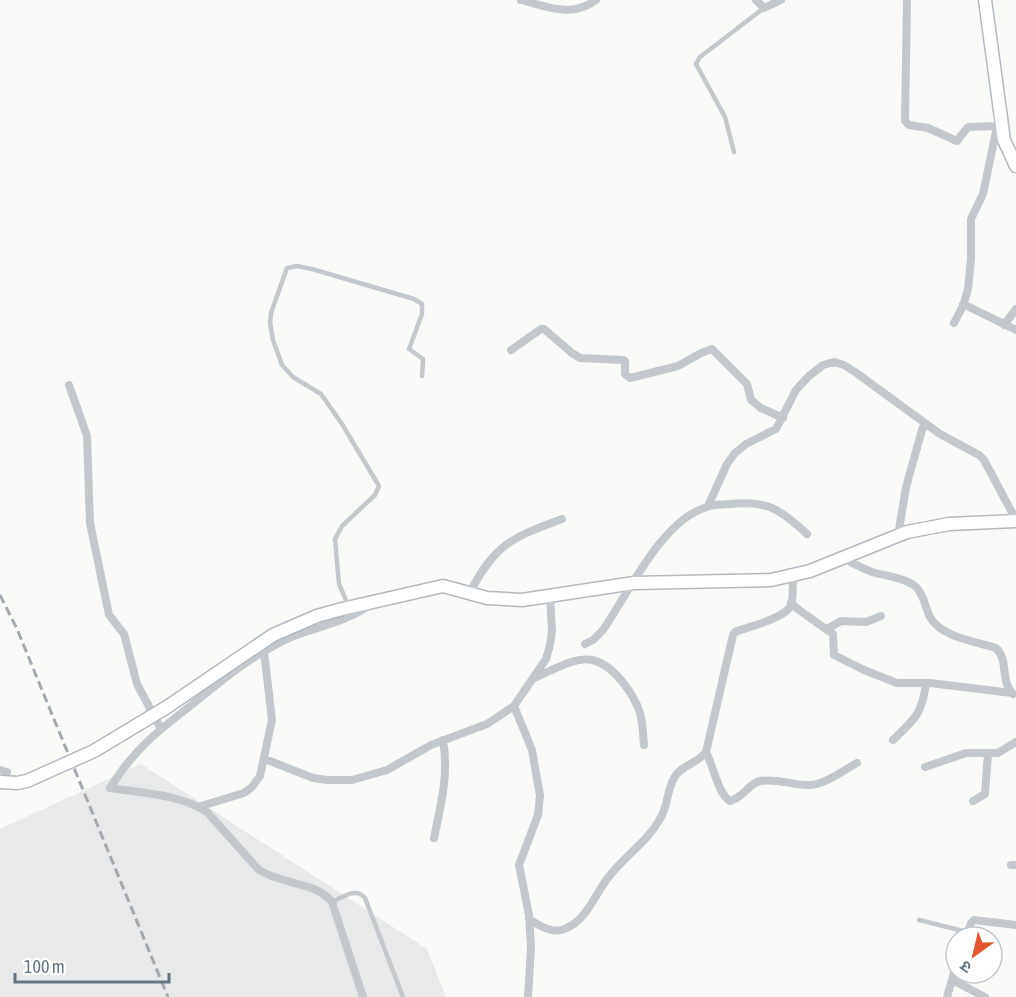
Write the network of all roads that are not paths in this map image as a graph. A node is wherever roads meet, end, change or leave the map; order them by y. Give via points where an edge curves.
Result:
1 (521, 0) edge
2 (596, 0) edge
3 (756, 0) edge
4 (781, 0) edge
5 (907, 0) edge
6 (985, 0) edge
7 (764, 8) junction
8 (998, 121) junction
9 (734, 152) dead end
10 (1016, 166) edge
11 (963, 304) junction
12 (1016, 309) edge
13 (954, 324) dead end
14 (1004, 325) junction
15 (1016, 330) edge
16 (511, 350) dead end
17 (422, 376) dead end
18 (69, 385) dead end
19 (783, 418) junction
20 (924, 423) junction
21 (708, 506) junction
22 (562, 519) dead end
23 (1016, 521) edge
24 (807, 534) dead end
25 (898, 536) junction
26 (843, 558) junction
27 (793, 576) junction
28 (634, 583) junction
29 (469, 594) junction
30 (550, 596) junction
31 (374, 602) junction
32 (791, 603) junction
33 (345, 608) junction
34 (881, 616) dead end
35 (827, 629) junction
36 (585, 644) dead end
37 (264, 651) junction
38 (534, 678) junction
39 (926, 683) junction
40 (1014, 695) edge
41 (514, 706) junction
42 (161, 729) junction
43 (443, 740) junction
44 (893, 740) dead end
45 (1016, 742) edge
46 (644, 746) dead end
47 (706, 752) junction
48 (988, 754) junction
49 (265, 759) junction
50 (857, 762) dead end
51 (925, 767) dead end
52 (2, 775) edge
53 (973, 801) dead end
54 (198, 807) junction
55 (434, 838) dead end
56 (332, 902) junction
57 (529, 919) junction
58 (919, 920) dead end
59 (970, 925) edge
60 (1016, 925) edge
61 (944, 928) edge
62 (962, 985) edge
63 (363, 997) edge
64 (403, 997) edge
65 (528, 997) edge
66 (985, 997) edge

1 - 2 street via 568,11 585,8
3 - 7 street
4 - 7 street
5 - 8 street via 905,121 957,141 968,127
6 - 8 street
7 - 9 lane via 696,64 725,117
8 - 10 street
8 - 11 street via 983,194 970,219 971,275
11 - 13 street
11 - 14 street
12 - 14 street
14 - 15 street
16 - 19 street via 544,329 580,358 623,360 625,374 630,378 678,366 712,349 747,384 751,400
17 - 33 lane via 423,360 409,348 422,304 312,268 287,268 270,323 282,365 293,377 321,394 379,486 335,539
18 - 42 street via 87,436 90,523 109,615 124,634 137,684
19 - 20 street via 796,390 823,365 834,362 850,369
19 - 21 street via 776,429 735,453
20 - 23 street via 984,460
20 - 25 street via 906,487
21 - 24 street via 750,501 764,504
21 - 28 street via 669,531
22 - 29 street via 510,540 490,558
23 - 25 street via 949,524
25 - 26 street
26 - 27 street
26 - 40 street via 912,584 936,623 964,641 996,648 1002,656 1008,689
27 - 28 street via 771,580
27 - 32 street
28 - 30 street
28 - 36 street via 603,630
29 - 30 street via 505,600
29 - 31 street via 443,586
30 - 38 street via 550,645
31 - 33 street
31 - 37 street
32 - 35 street
32 - 47 street via 785,612 733,635
33 - 52 street, bridge via 273,634 167,707 94,751 27,781 17,783
34 - 35 street via 866,622 841,621
35 - 39 street via 833,634 833,652 838,658 897,683
37 - 42 street
37 - 49 street via 272,720
38 - 41 street
38 - 46 street via 574,662 600,663 623,682 640,712
39 - 40 street
39 - 44 street via 917,716
41 - 43 street via 473,730
41 - 57 street via 532,750 540,796 538,815 519,865
42 - 54 street via 131,758 110,788 174,798
43 - 49 street via 387,770 352,780 313,778
43 - 55 street via 446,774
45 - 48 street via 1003,751
47 - 50 street via 723,795 730,801 758,782 778,780 811,785
47 - 57 street via 676,774 656,826 615,868 578,920 557,931
48 - 51 street via 966,753
48 - 53 street via 985,794
49 - 54 street via 252,787
54 - 56 street via 259,870 321,891
56 - 63 street
56 - 64 lane via 355,892 365,898
57 - 65 street
58 - 61 lane
59 - 60 street via 975,920
62 - 66 street

